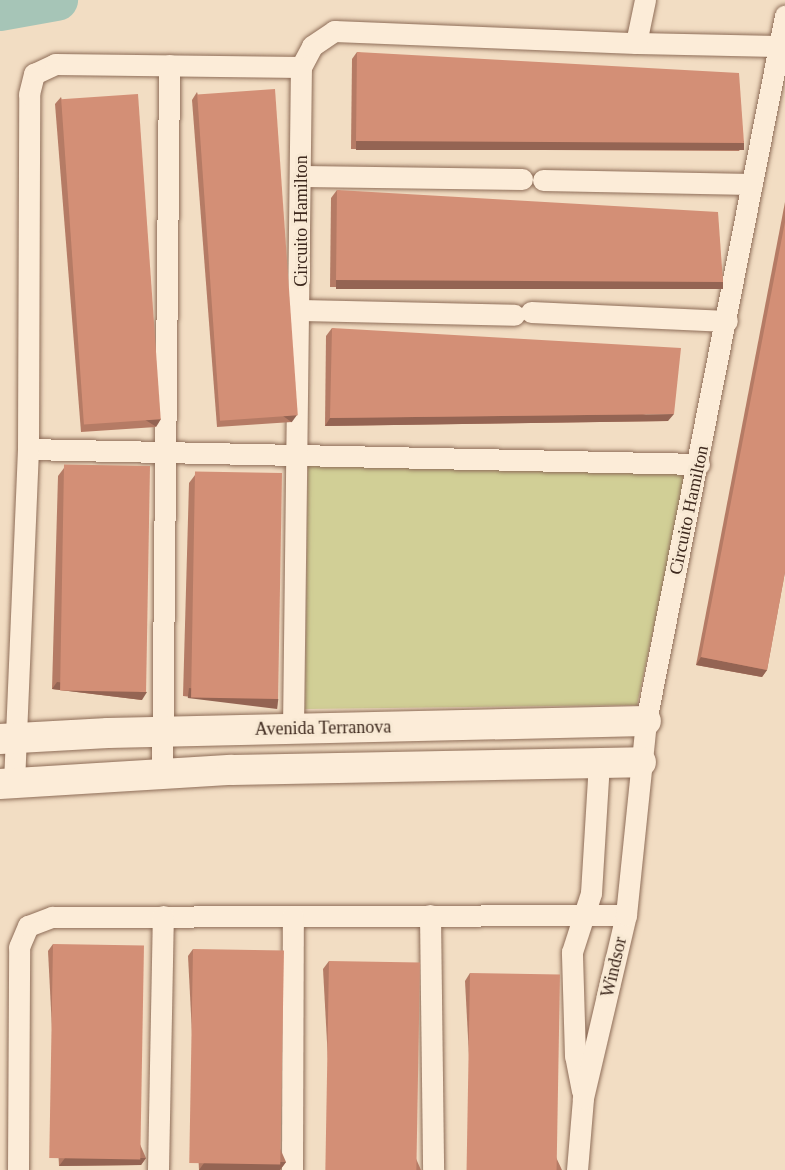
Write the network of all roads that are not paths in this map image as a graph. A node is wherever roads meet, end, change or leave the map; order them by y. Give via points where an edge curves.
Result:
1 (645, 0) edge
2 (785, 16) edge
3 (636, 43) junction
4 (778, 46) junction
5 (169, 64) junction
6 (301, 67) junction
7 (302, 176) junction
8 (522, 179) dead end
9 (543, 180) dead end
10 (752, 184) junction
11 (301, 310) junction
12 (727, 321) junction
13 (28, 449) junction
14 (165, 451) junction
15 (297, 455) junction
16 (699, 464) junction
17 (646, 721) junction
18 (293, 728) junction
19 (162, 732) junction
20 (7, 739) edge
21 (641, 762) junction
22 (599, 764) junction
23 (162, 774) junction
24 (7, 783) edge
25 (430, 915) junction
26 (626, 915) junction
27 (163, 916) junction
28 (293, 916) junction
29 (582, 916) junction
30 (583, 1098) junction
31 (18, 1170) edge
32 (158, 1170) edge
33 (292, 1170) edge
34 (433, 1170) edge
35 (577, 1170) edge

1 - 3 street
2 - 4 street, Circuito Hamilton
3 - 4 street
3 - 6 street via 334,32 312,46
4 - 10 street, Circuito Hamilton
5 - 6 street
5 - 13 street via 55,64 34,74 29,94
5 - 14 street
6 - 7 street, Circuito Hamilton
7 - 8 street
7 - 11 street, Circuito Hamilton
9 - 10 street
10 - 12 street, Circuito Hamilton
11 - 12 street
11 - 15 street, Circuito Hamilton
12 - 16 street, Circuito Hamilton
13 - 14 street
13 - 20 street
14 - 15 street
14 - 19 street
15 - 16 street
15 - 18 street, Circuito Hamilton
16 - 17 street, Circuito Hamilton
17 - 18 street, Avenida Terranova
17 - 21 street, Circuito Hamilton
18 - 19 street, Avenida Terranova
19 - 20 street, Avenida Terranova
19 - 23 street
20 - 24 street
21 - 22 street
21 - 26 street, Windsor
22 - 23 street
22 - 29 street via 591,893
23 - 24 street
25 - 28 street
25 - 29 street
25 - 34 street
26 - 29 street
26 - 30 street, Windsor
27 - 28 street
27 - 31 street via 52,917 28,926 19,947
27 - 32 street
28 - 33 street
29 - 30 street via 572,952 575,1056
30 - 35 street, Windsor

